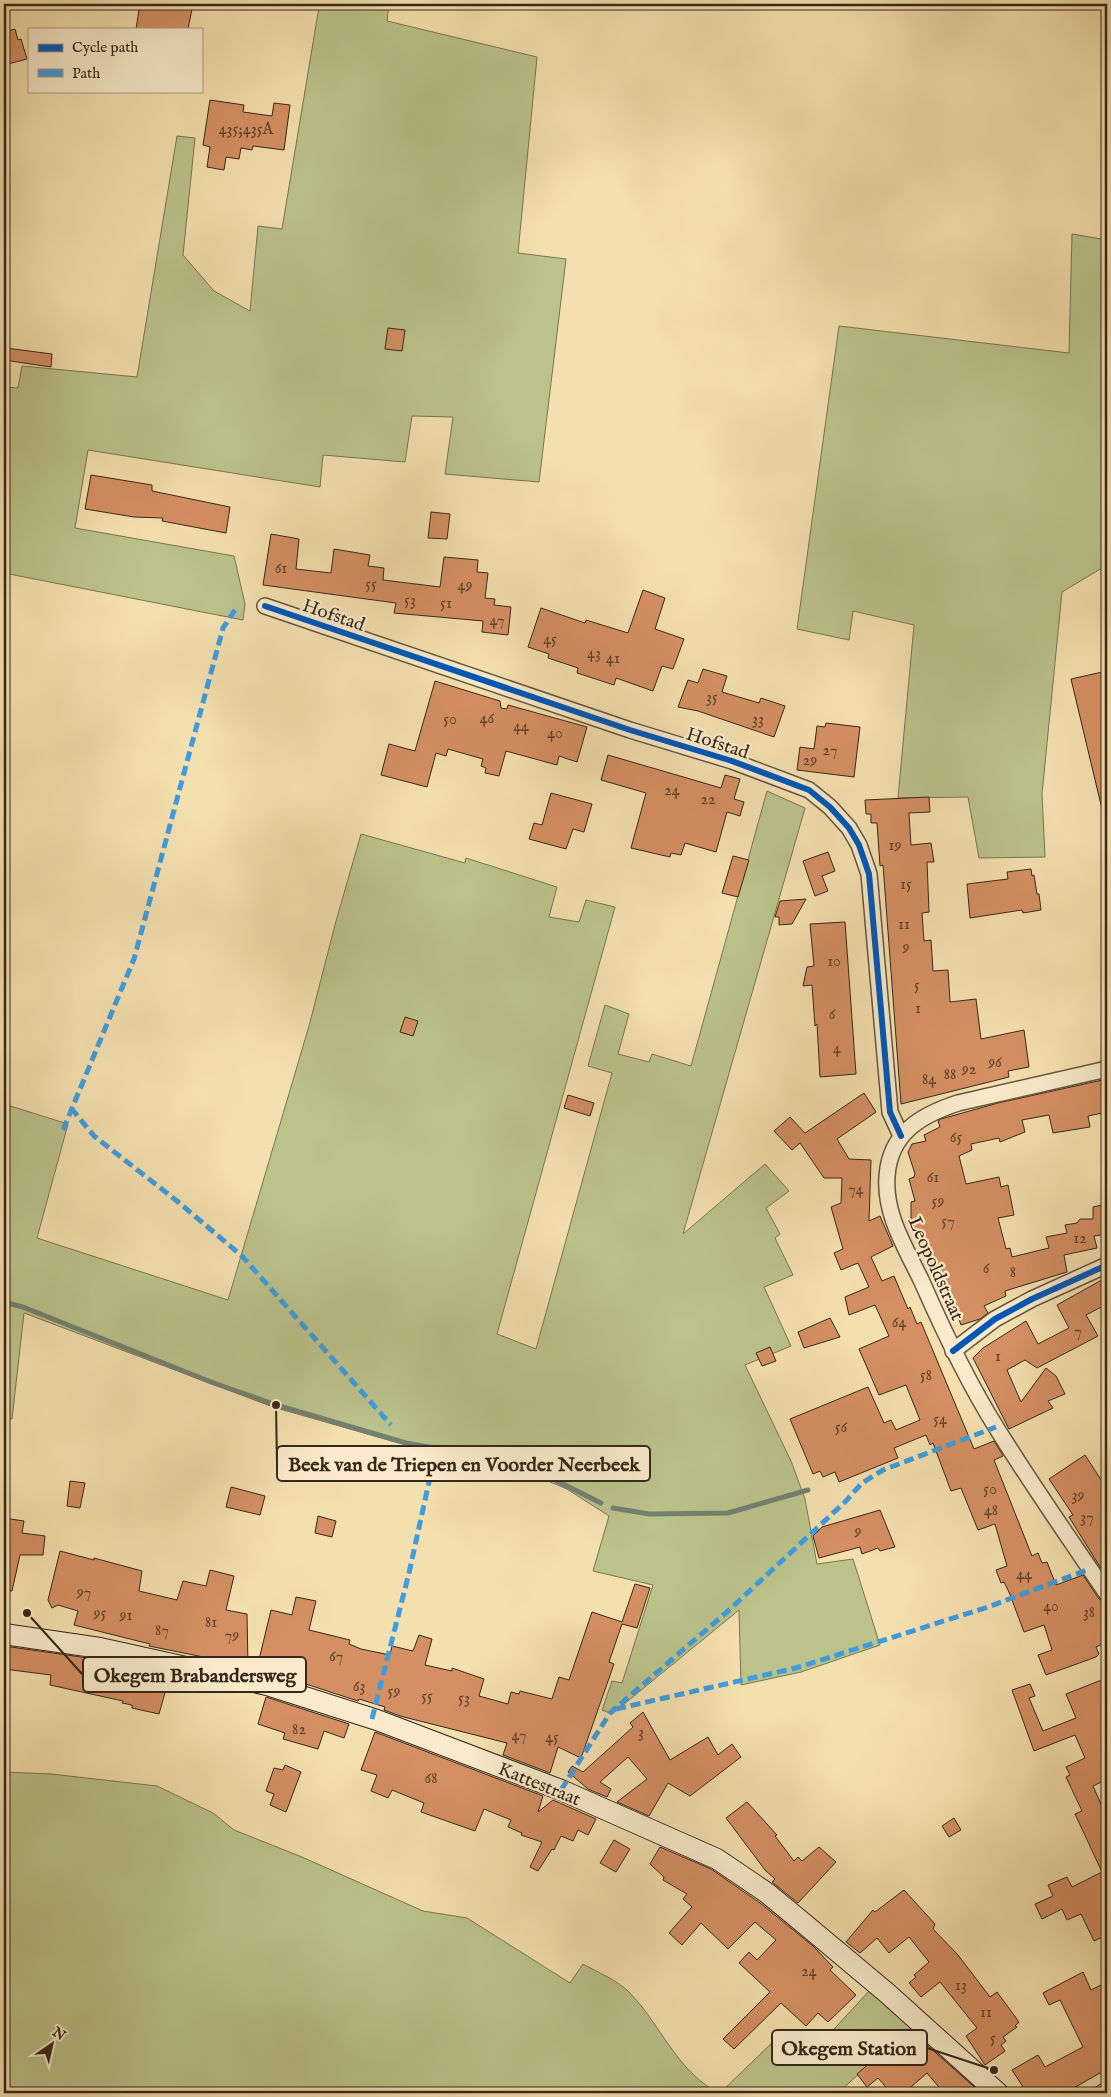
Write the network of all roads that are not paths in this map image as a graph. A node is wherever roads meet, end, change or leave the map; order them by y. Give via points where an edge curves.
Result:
1 (265, 606) dead end
2 (1107, 1069) edge
3 (901, 1136) junction
4 (1107, 1265) edge
5 (953, 1351) junction
6 (1107, 1594) edge
7 (4, 1634) edge
8 (1107, 2090) edge
9 (998, 2093) edge
10 (1102, 2093) edge

1 - 3 street, Hofstad via 732,762 809,790 830,807 859,845 869,874 886,1084 890,1112
2 - 3 street, Leopoldstraat via 935,1110 911,1124
3 - 5 street, Leopoldstraat via 891,1154 887,1199 896,1230
4 - 5 street via 1003,1315
5 - 6 street, Leopoldstraat via 996,1427
7 - 9 main road, Kattestraat via 100,1648 276,1687 377,1720 561,1790 717,1859 767,1893 814,1932
8 - 10 street

